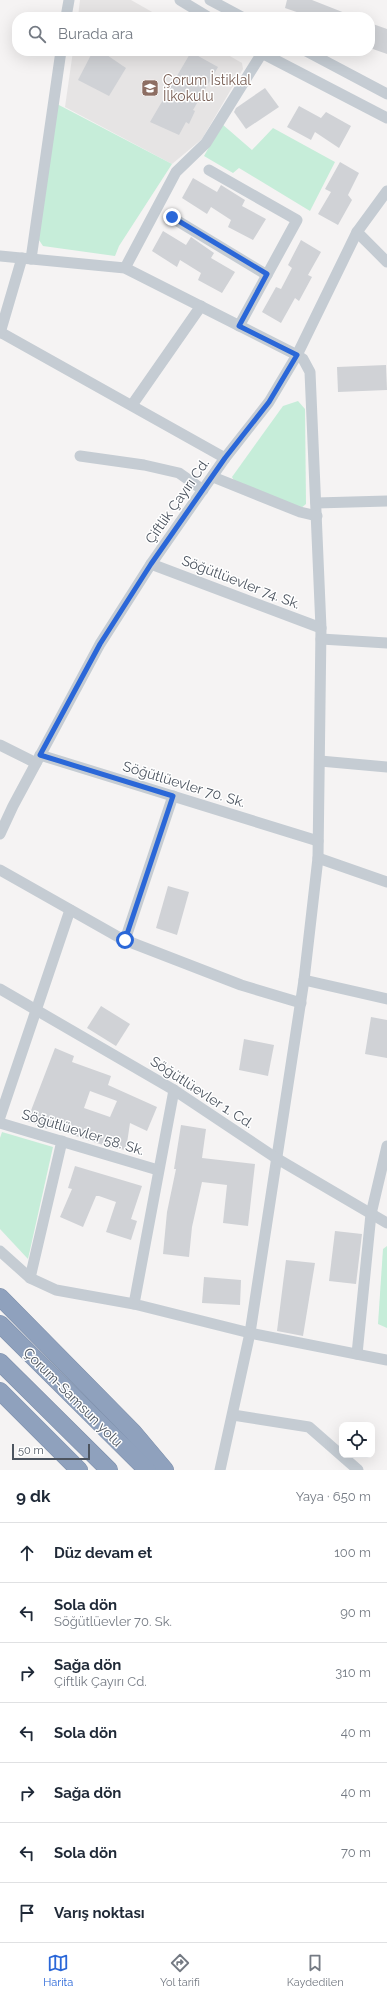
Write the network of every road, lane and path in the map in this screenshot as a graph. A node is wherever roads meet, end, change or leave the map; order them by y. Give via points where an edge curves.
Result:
1 (69, 0) edge
2 (180, 0) edge
3 (210, 0) edge
4 (67, 12) edge
5 (200, 12) edge
6 (233, 12) edge
7 (60, 56) edge
8 (258, 56) edge
9 (268, 56) edge
10 (315, 56) edge
11 (387, 94) edge
12 (387, 118) edge
13 (209, 170) dead end
14 (387, 191) edge
15 (172, 217) dead end
16 (357, 232) junction
17 (0, 256) edge
18 (26, 259) junction
19 (387, 262) edge
20 (125, 268) junction
21 (267, 274) junction
22 (200, 306) junction
23 (239, 326) junction
24 (0, 332) edge
25 (297, 355) junction
26 (132, 406) junction
27 (80, 456) dead end
28 (225, 458) junction
29 (213, 477) junction
30 (203, 490) junction
31 (387, 501) edge
32 (316, 503) junction
33 (317, 516) junction
34 (151, 564) junction
35 (321, 633) junction
36 (387, 643) edge
37 (0, 745) edge
38 (38, 759) junction
39 (320, 761) junction
40 (387, 767) edge
41 (173, 796) junction
42 (0, 834) edge
43 (318, 841) junction
44 (318, 858) junction
45 (0, 870) edge
46 (387, 882) edge
47 (70, 910) junction
48 (125, 940) junction
49 (304, 980) junction
50 (0, 989) edge
51 (387, 999) edge
52 (301, 1003) junction
53 (37, 1010) junction
54 (174, 1090) junction
55 (0, 1117) edge
56 (0, 1123) edge
57 (62, 1141) junction
58 (387, 1146) edge
59 (276, 1158) junction
60 (158, 1170) junction
61 (371, 1214) junction
62 (387, 1223) edge
63 (0, 1251) edge
64 (30, 1278) junction
65 (0, 1297) edge
66 (134, 1304) junction
67 (0, 1324) edge
68 (250, 1334) junction
69 (357, 1354) junction
70 (387, 1360) edge
71 (0, 1362) edge
72 (0, 1391) edge
73 (233, 1415) junction
74 (354, 1469) edge
75 (79, 1470) edge
76 (109, 1470) edge
77 (147, 1470) edge
78 (165, 1470) edge
79 (220, 1470) edge

1 - 4 street
2 - 5 street
3 - 6 street
7 - 18 street
8 - 20 street via 206,143 176,172
9 - 12 street
10 - 11 street
13 - 21 street via 297,220
14 - 16 street, Çiftlik Çayırı Cd.
15 - 21 street
16 - 19 street
16 - 25 street, Çiftlik Çayırı Cd.
17 - 18 street
18 - 20 street
18 - 24 street
20 - 22 street
21 - 23 street
22 - 23 street
22 - 26 street
23 - 25 street
24 - 26 street
25 - 28 street, Çiftlik Çayırı Cd. via 269,402
25 - 32 street via 303,359 310,372
26 - 28 street
27 - 30 street via 180,473
28 - 29 street, Çiftlik Çayırı Cd.
29 - 30 street, Çiftlik Çayırı Cd.
29 - 33 street via 300,512
30 - 34 street, Çiftlik Çayırı Cd.
31 - 32 street
32 - 33 street
33 - 35 street
34 - 35 street, Söğütlüevler 74. Sk.
34 - 38 street, Çiftlik Çayırı Cd. via 100,644
35 - 36 street, Söğütlüevler 74. Sk.
35 - 39 street
37 - 38 street, Söğütlüevler 70. Sk.
38 - 41 street, Söğütlüevler 70. Sk.
38 - 42 street, Çiftlik Çayırı Cd.
39 - 40 street
39 - 43 street
41 - 43 street, Söğütlüevler 70. Sk.
41 - 48 street
43 - 44 street
44 - 46 street
44 - 49 street
45 - 47 street
47 - 48 street
47 - 53 street
48 - 52 street via 242,985
49 - 51 street
49 - 52 street
50 - 53 street, Söğütlüevler 1. Cd.
52 - 59 street
53 - 54 street, Söğütlüevler 1. Cd.
53 - 55 street
54 - 59 street, Söğütlüevler 1. Cd.
54 - 60 street
56 - 57 street, Söğütlüevler 58. Sk.
57 - 60 street, Söğütlüevler 58. Sk.
57 - 64 street
58 - 61 street
59 - 61 street, Söğütlüevler 1. Cd.
59 - 68 street
60 - 66 street
61 - 62 street, Söğütlüevler 1. Cd.
61 - 69 street
63 - 64 street
64 - 66 street via 56,1290
65 - 78 highway via 132,1432
66 - 68 street
67 - 77 highway, Çorum-Samsun yolu
68 - 69 street
68 - 73 street
69 - 70 street
71 - 76 highway, Çorum-Samsun yolu
72 - 75 highway
73 - 74 street via 309,1427
73 - 79 street

